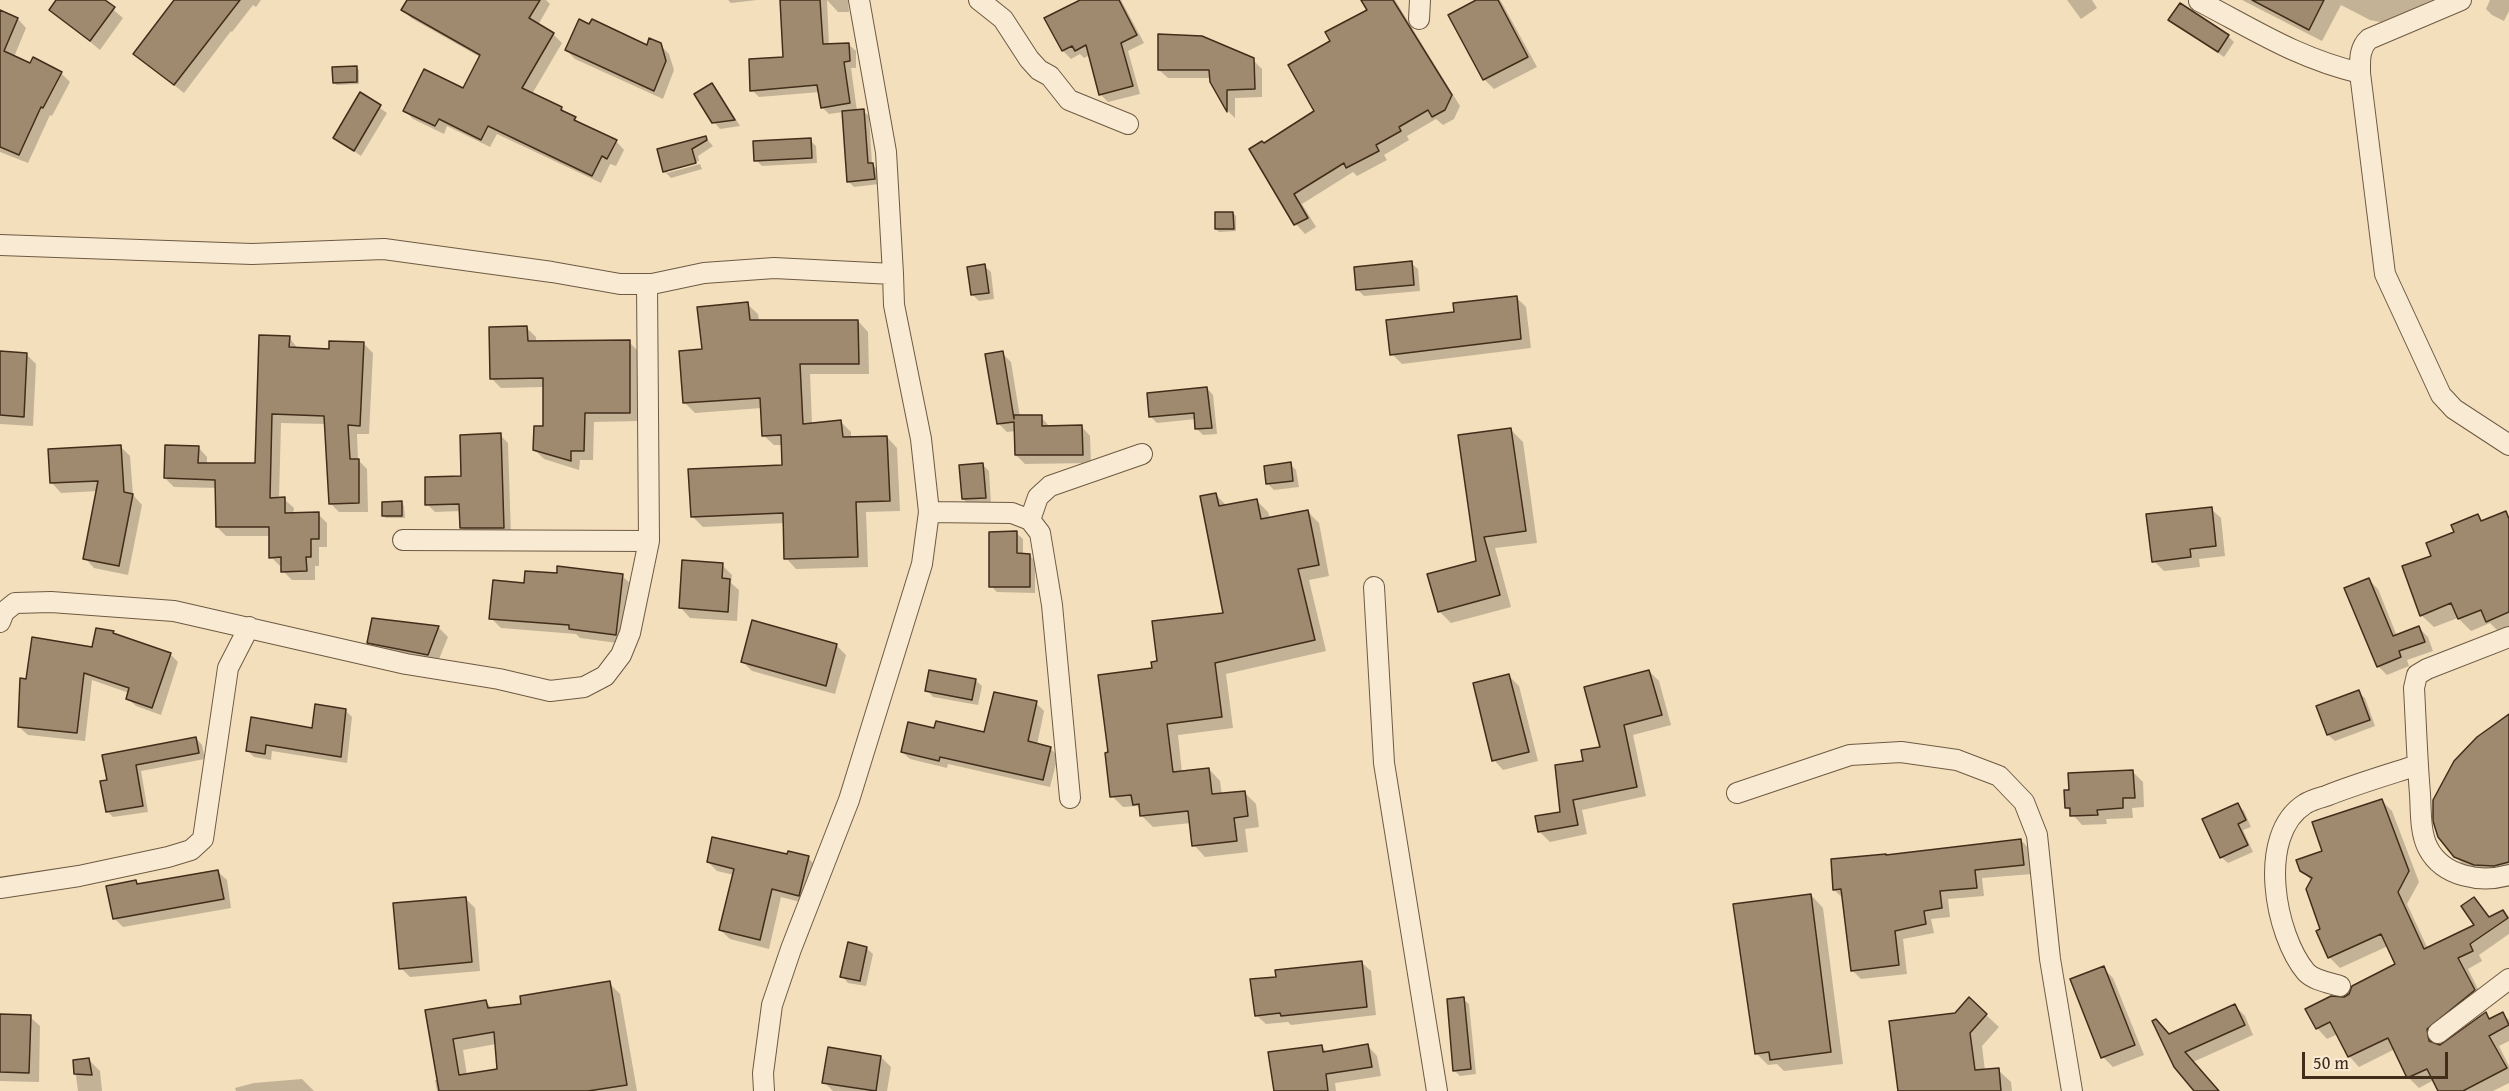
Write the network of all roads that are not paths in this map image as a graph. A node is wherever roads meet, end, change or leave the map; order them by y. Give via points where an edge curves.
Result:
1 (859, 0) edge
2 (979, 0) edge
3 (2461, 0) edge
4 (2199, 1) edge
5 (2360, 73) junction
6 (1128, 124) dead end
7 (0, 245) edge
8 (893, 274) junction
9 (647, 284) junction
10 (2509, 445) edge
11 (1142, 454) dead end
12 (929, 512) junction
13 (1030, 520) junction
14 (403, 540) dead end
15 (650, 541) junction
16 (1374, 586) dead end
17 (1, 616) edge
18 (249, 627) junction
19 (2509, 637) edge
20 (2418, 765) junction
21 (1737, 793) dead end
22 (1070, 798) dead end
23 (2509, 875) edge
24 (0, 888) edge
25 (2509, 979) edge
26 (2340, 986) dead end
27 (2438, 1033) dead end
28 (764, 1091) edge
29 (1437, 1091) edge
30 (2072, 1091) edge

1 - 8 street via 886,152
2 - 6 street via 1003,19 1029,59 1050,76 1069,100
3 - 5 street via 2369,39 2360,55
4 - 5 street via 2306,57
5 - 10 street via 2385,274 2441,395 2454,410
7 - 9 street via 252,255 384,249 620,284
8 - 9 street via 774,268 704,273
8 - 12 street via 894,305 921,439
9 - 15 street
11 - 13 street via 1050,486 1038,497
12 - 13 street via 1012,513
12 - 28 street via 922,564 849,800 772,1005
13 - 22 street via 1040,533 1052,605
14 - 15 street
15 - 18 street via 630,633 621,655 605,676 584,687 550,691 406,664
16 - 29 street via 1384,763
17 - 18 street via 15,603 62,603 174,611
18 - 24 street via 228,668 203,839 191,850 168,857
19 - 20 street via 2417,675 2414,688
20 - 23 street via 2422,823 2428,848 2437,859 2448,870 2463,876
20 - 26 street via 2349,786 2304,805 2284,826 2276,850 2276,889 2288,943 2308,974
21 - 30 street via 1850,755 1901,752 1957,760 1999,776 2024,802 2037,835 2050,959
25 - 27 street

